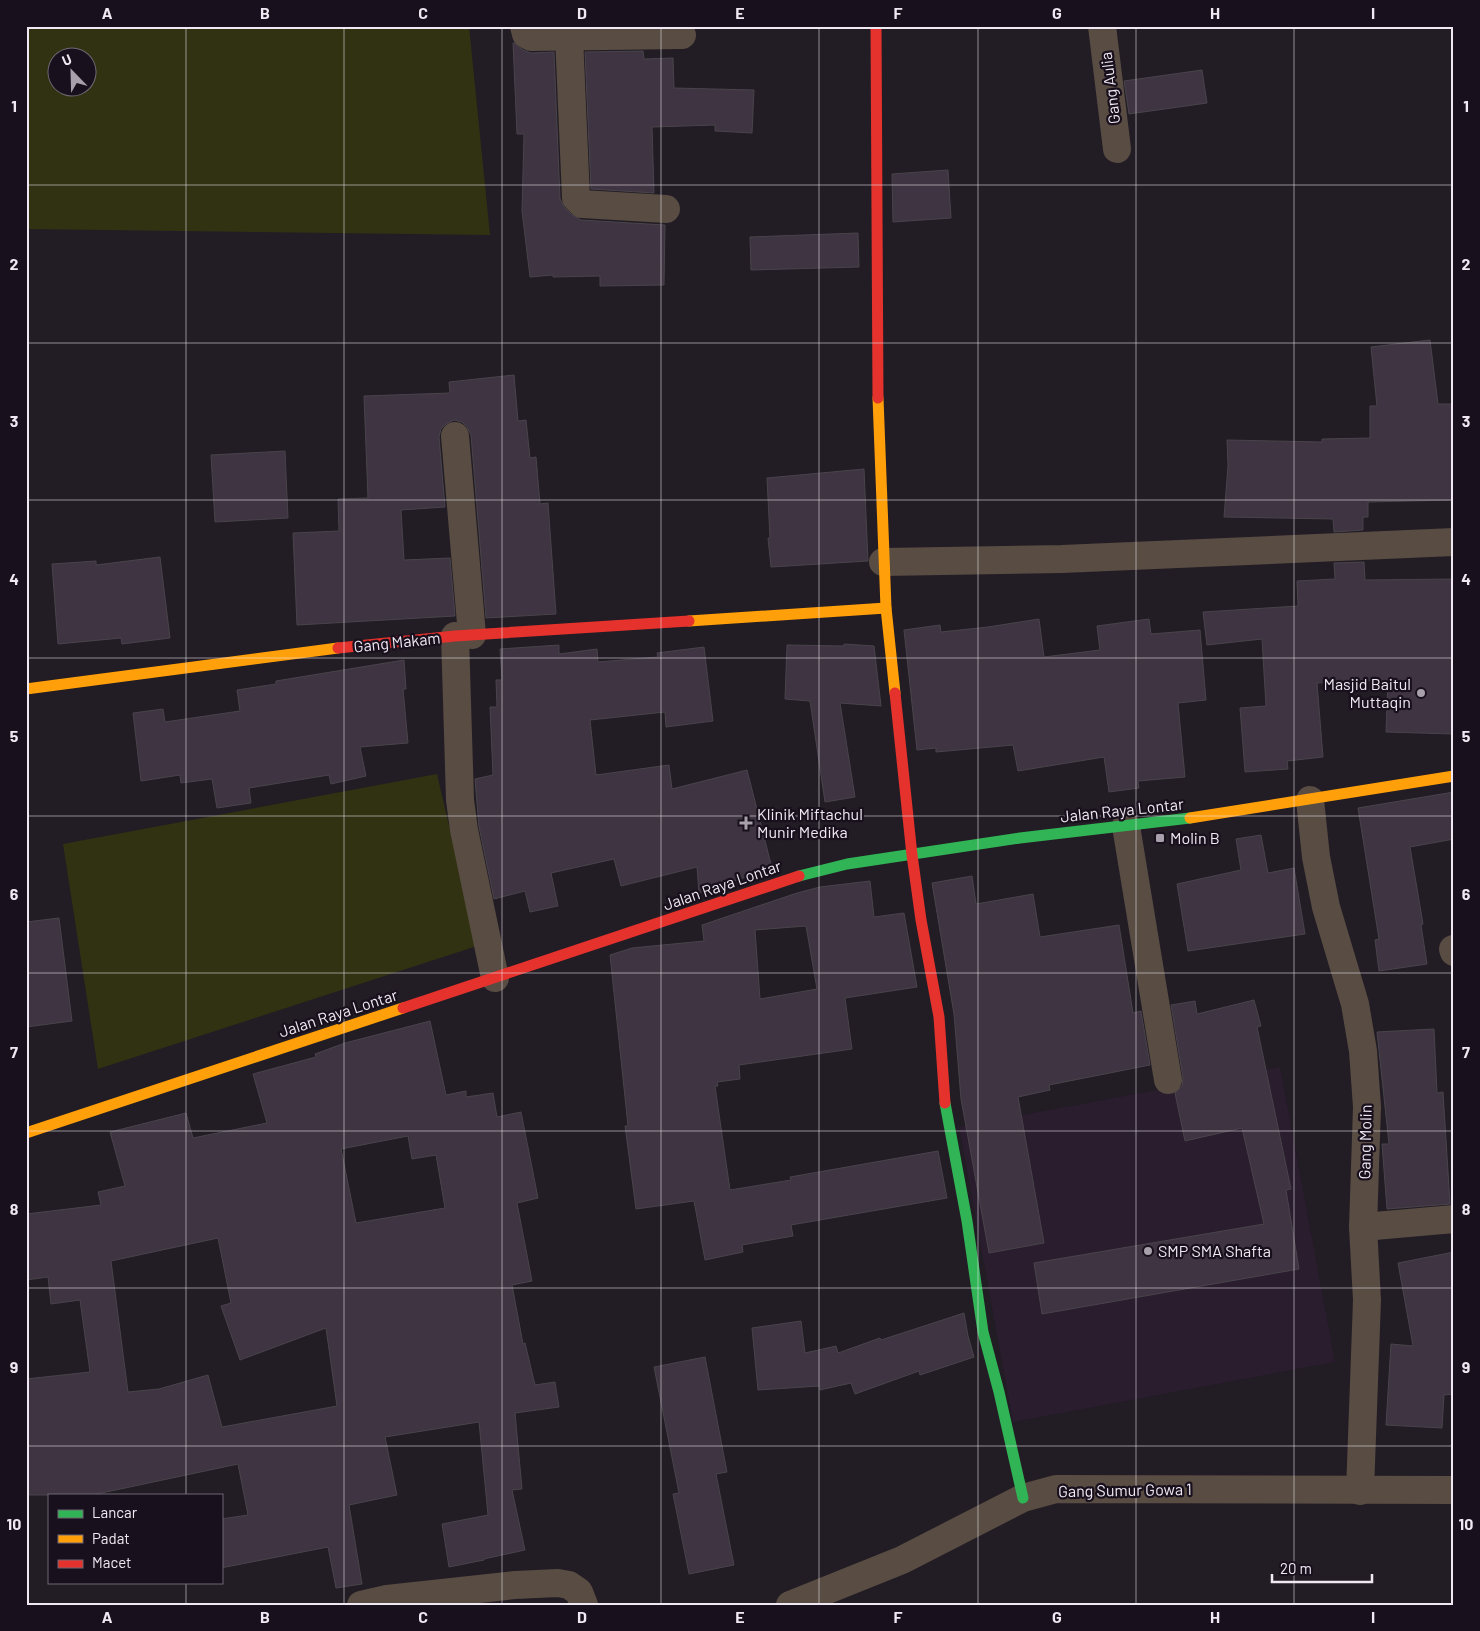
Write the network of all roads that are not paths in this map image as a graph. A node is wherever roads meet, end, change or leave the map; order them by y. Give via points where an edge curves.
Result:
1 (524, 26) edge
2 (876, 26) edge
3 (1102, 26) edge
4 (682, 35) dead end
5 (568, 36) junction
6 (1117, 149) dead end
7 (666, 209) dead end
8 (455, 436) dead end
9 (1454, 542) edge
10 (883, 562) junction
11 (886, 608) junction
12 (464, 635) junction
13 (26, 689) edge
14 (1454, 776) edge
15 (1310, 800) junction
16 (1126, 826) junction
17 (912, 855) junction
18 (496, 978) junction
19 (1168, 1080) dead end
20 (26, 1133) edge
21 (1454, 1219) edge
22 (1363, 1226) junction
23 (1360, 1490) junction
24 (1454, 1490) edge
25 (1023, 1498) junction
26 (360, 1605) edge
27 (584, 1605) edge
28 (790, 1605) edge

1 - 5 street via 526,34 531,37
2 - 10 street via 878,397
3 - 6 street, Gang Aulia
4 - 5 street
5 - 7 street via 576,198 582,204
8 - 12 street
9 - 10 street via 1062,559
10 - 11 street
11 - 12 street
11 - 17 street
12 - 13 street, Gang Makam
12 - 18 street, Gang Makam via 460,800
14 - 15 street, Jalan Raya Lontar
15 - 16 street, Jalan Raya Lontar
15 - 22 street, Gang Molin via 1326,907 1355,1004 1363,1051 1367,1107
16 - 17 street, Jalan Raya Lontar
16 - 19 street
17 - 18 street, Jalan Raya Lontar via 847,864 793,878
17 - 25 street via 938,1017 945,1101 983,1332
18 - 20 street, Jalan Raya Lontar
21 - 22 street
22 - 23 street, Gang Molin via 1368,1300
23 - 24 street, Gang Sumur Gowa 1
23 - 25 street, Gang Sumur Gowa 1 via 1056,1489
25 - 28 street, Gang Sumur Gowa 1 via 902,1560
26 - 27 street via 387,1598 558,1583 579,1592

